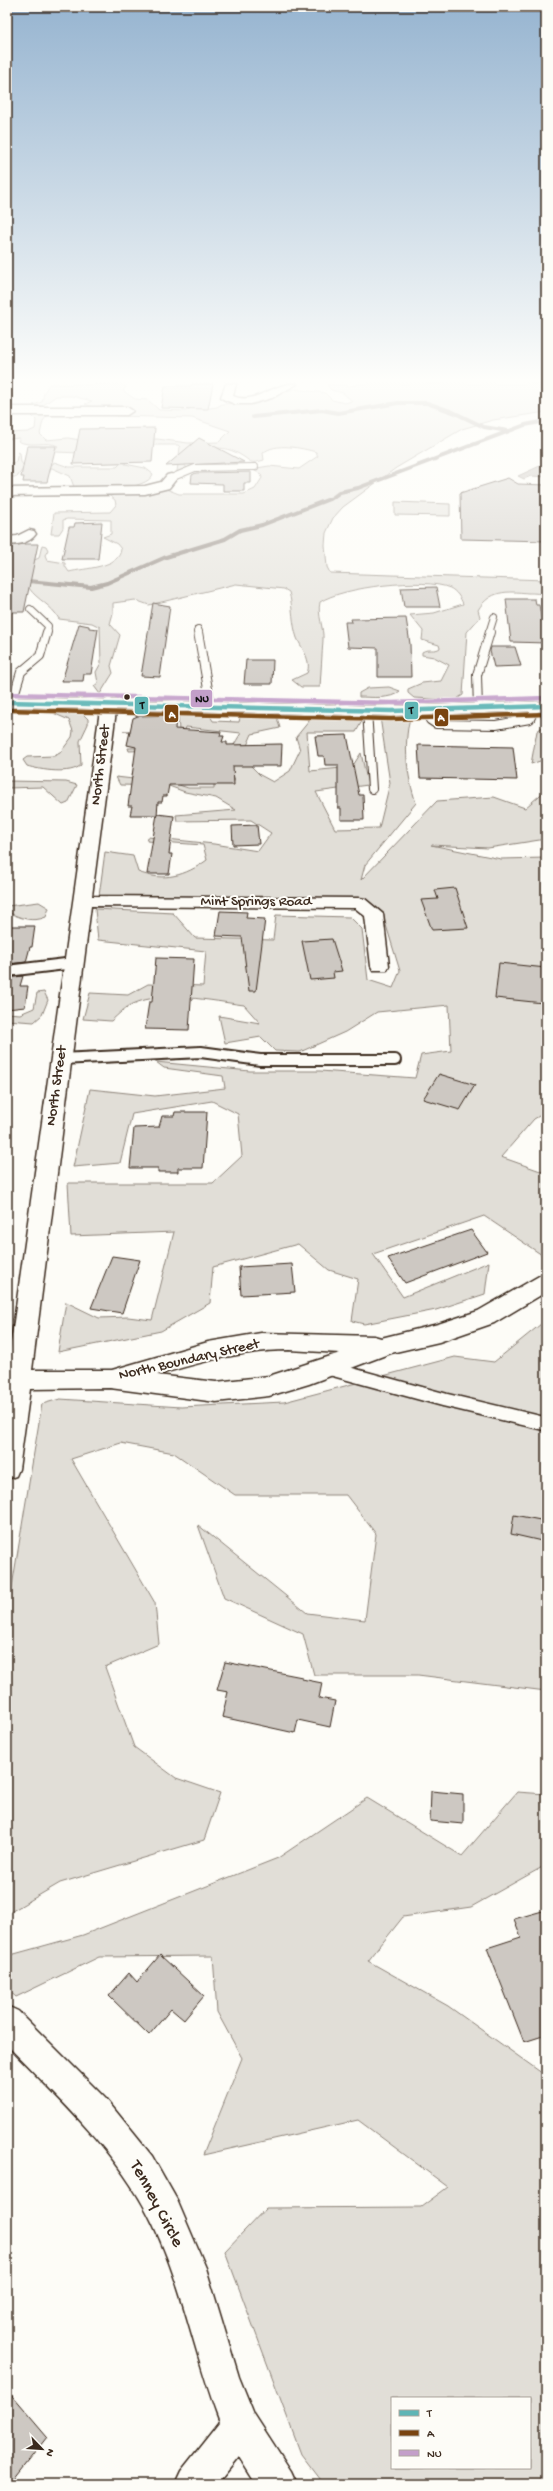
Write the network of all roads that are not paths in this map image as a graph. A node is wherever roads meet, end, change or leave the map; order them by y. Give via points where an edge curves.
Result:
1 (29, 534) dead end
2 (7, 541) edge
3 (30, 609) dead end
4 (494, 617) dead end
5 (198, 629) dead end
6 (10, 702) edge
7 (109, 704) junction
8 (211, 706) junction
9 (541, 706) edge
10 (478, 709) junction
11 (368, 710) junction
12 (426, 710) junction
13 (372, 788) dead end
14 (83, 901) junction
15 (74, 963) junction
16 (380, 966) dead end
17 (7, 971) edge
18 (61, 1059) junction
19 (394, 1060) dead end
20 (546, 1281) edge
21 (388, 1345) junction
22 (328, 1368) junction
23 (110, 1379) junction
24 (12, 1380) edge
25 (546, 1424) edge
26 (7, 1469) edge
27 (7, 2022) edge
28 (240, 2426) junction
29 (194, 2484) edge
30 (278, 2484) edge

1 - 2 street via 20,540
3 - 6 lane via 48,626 45,644 40,656 21,672
4 - 10 lane via 477,675
5 - 8 lane
6 - 7 street
7 - 8 street
7 - 14 street, North Street
8 - 11 street
9 - 10 street
9 - 12 lane via 530,719 500,724 436,724 430,720
10 - 12 street
11 - 12 street
11 - 13 lane
14 - 15 street, North Street
14 - 16 street, Mint Springs Road via 359,903 374,914
15 - 17 lane
15 - 18 street, North Street
18 - 19 lane via 201,1052 260,1060
18 - 24 street, North Street
20 - 21 street, North Boundary Street via 486,1317 439,1333
21 - 22 street, North Boundary Street
21 - 23 street, North Boundary Street via 335,1345 294,1340 260,1342
22 - 23 street, North Boundary Street via 270,1386 216,1392
22 - 25 lane
23 - 24 street, North Boundary Street
24 - 26 street, North Street
27 - 28 street, Tenney Circle via 94,2111 140,2168 165,2212 189,2268 221,2377
28 - 29 street
28 - 30 street, Tenney Circle

